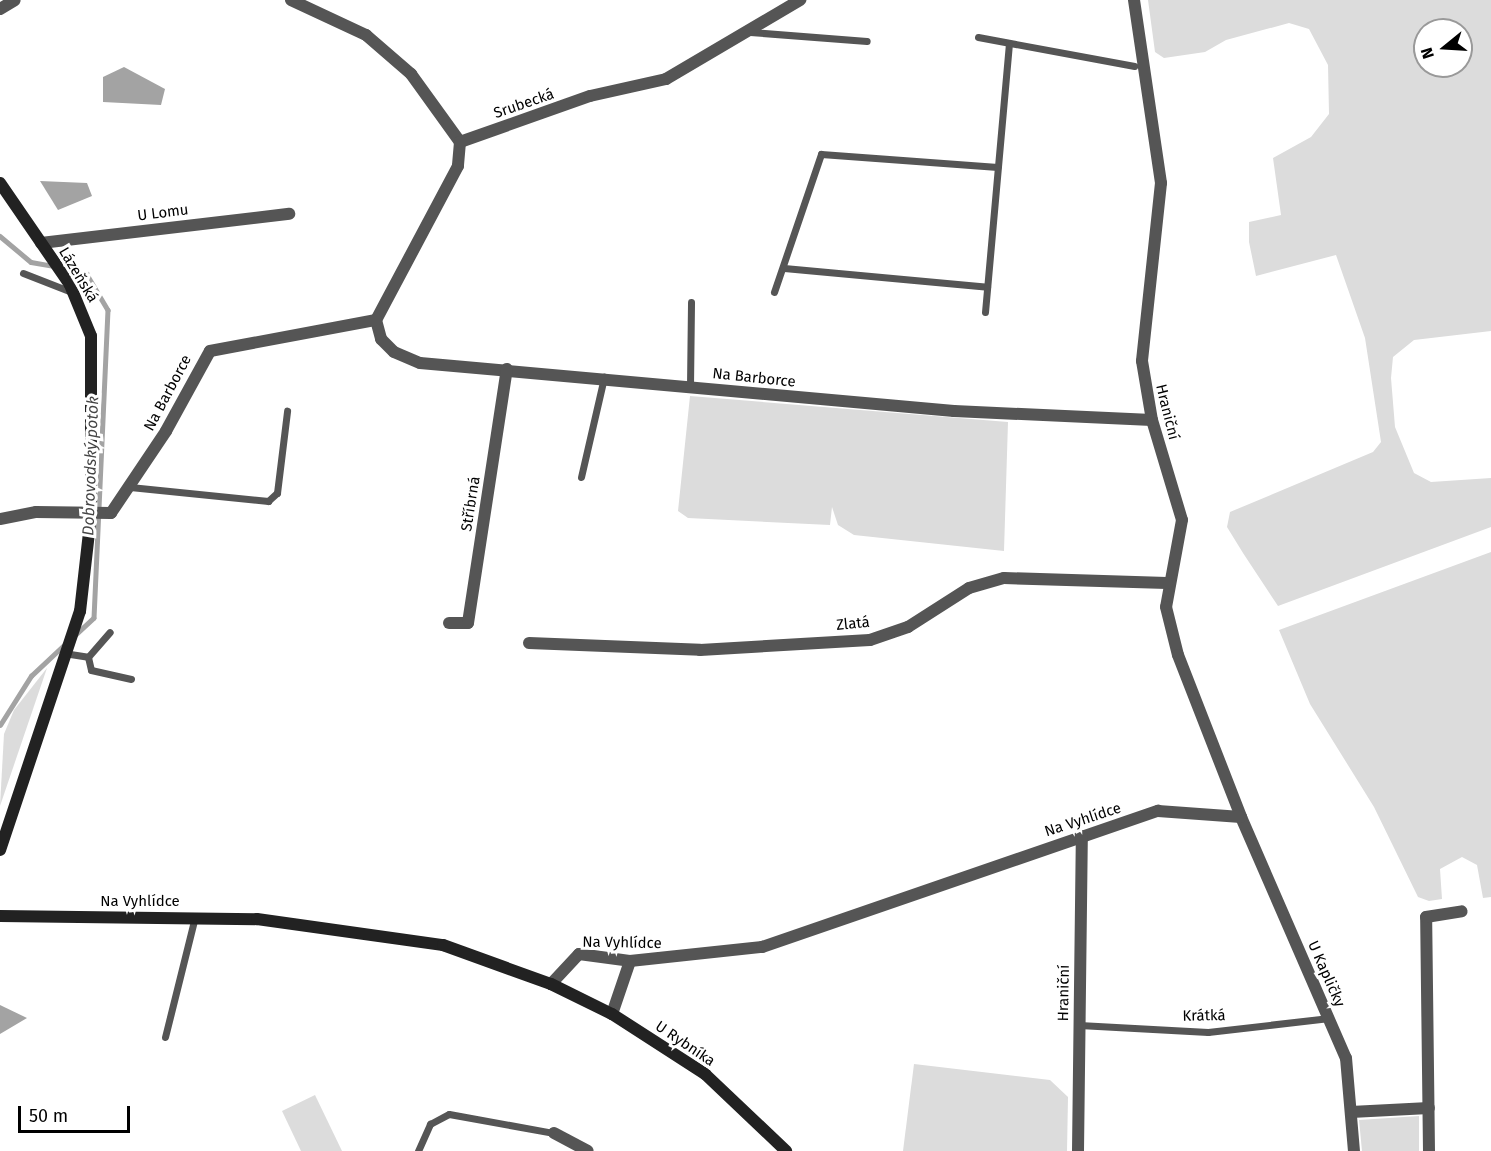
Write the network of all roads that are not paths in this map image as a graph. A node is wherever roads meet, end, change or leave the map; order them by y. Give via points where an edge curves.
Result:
1 (15, 0) edge
2 (291, 0) edge
3 (800, 0) edge
4 (1134, 0) edge
5 (0, 9) edge
6 (750, 32) junction
7 (978, 37) dead end
8 (867, 41) dead end
9 (1009, 44) junction
10 (1134, 66) dead end
11 (460, 142) junction
12 (998, 167) junction
13 (0, 183) edge
14 (289, 214) dead end
15 (41, 243) junction
16 (784, 268) junction
17 (23, 273) dead end
18 (987, 287) junction
19 (72, 289) junction
20 (774, 292) dead end
21 (691, 302) dead end
22 (985, 312) dead end
23 (376, 320) junction
24 (507, 369) junction
25 (604, 377) junction
26 (690, 386) junction
27 (287, 411) dead end
28 (1152, 420) junction
29 (581, 477) dead end
30 (130, 487) junction
31 (93, 514) junction
32 (0, 519) edge
33 (1167, 583) junction
34 (449, 623) dead end
35 (110, 632) dead end
36 (529, 643) dead end
37 (70, 654) junction
38 (88, 657) junction
39 (131, 679) dead end
40 (1241, 817) junction
41 (1082, 836) junction
42 (0, 850) edge
43 (1462, 911) dead end
44 (0, 916) edge
45 (195, 917) junction
46 (630, 961) junction
47 (551, 984) junction
48 (612, 1014) junction
49 (1329, 1018) junction
50 (1079, 1025) junction
51 (165, 1037) dead end
52 (1429, 1108) junction
53 (1351, 1112) junction
54 (554, 1133) joint
55 (418, 1151) edge
56 (588, 1151) edge
57 (786, 1151) edge
58 (1078, 1151) edge
59 (1354, 1151) edge
60 (1429, 1151) edge

1 - 5 street
2 - 11 street via 366,35 411,74
3 - 6 street, Srubecká
4 - 28 street, Hraniční via 1161,183 1143,337
6 - 8 lane
6 - 11 street, Srubecká via 666,79 590,96
7 - 9 lane
9 - 10 lane
9 - 12 lane
11 - 23 street via 458,166
12 - 16 lane via 821,154
12 - 18 lane
13 - 15 street, Lázeňská
14 - 15 street, U Lomu
15 - 19 street, Lázeňská
16 - 18 lane
16 - 20 lane
17 - 19 lane
18 - 22 lane
19 - 31 street, Lázeňská via 91,336
21 - 26 lane
23 - 24 street, Na Barborce via 381,339 394,352 420,363
23 - 30 street, Na Barborce via 221,347 204,356 166,431
24 - 25 street, Na Barborce
24 - 34 street, Stříbrná via 468,623
25 - 26 street, Na Barborce
25 - 29 lane
26 - 28 street, Na Barborce via 954,411
27 - 30 lane via 277,493 268,501
28 - 33 street, Hraniční via 1182,520
30 - 31 street, Na Barborce via 111,513
31 - 32 street, Na Barborce via 36,512
31 - 37 street, Lázeňská
33 - 36 street, Zlatá via 1004,578 969,588 908,627 870,640 700,650
33 - 40 street, Hraniční via 1166,607 1178,655
35 - 38 lane
37 - 38 lane
37 - 42 street
38 - 39 lane via 91,670
40 - 41 street, Na Vyhlídce via 1158,811
40 - 49 street, U Kapličky
41 - 46 street, Na Vyhlídce via 762,947
41 - 50 street, Hraniční
43 - 52 street via 1426,917
44 - 45 street, Na Vyhlídce
45 - 47 street, Na Vyhlídce via 402,935
45 - 51 lane
46 - 47 street, Na Vyhlídce via 579,954
46 - 48 street
47 - 48 street, U Rybníka
48 - 57 street, U Rybníka via 705,1074
49 - 50 lane, Krátká via 1208,1032
49 - 53 street, U Kapličky via 1346,1058
50 - 58 street, Hraniční
52 - 53 street
52 - 60 street
53 - 59 street, U Kapličky
54 - 55 lane via 448,1114 430,1124
54 - 56 street

